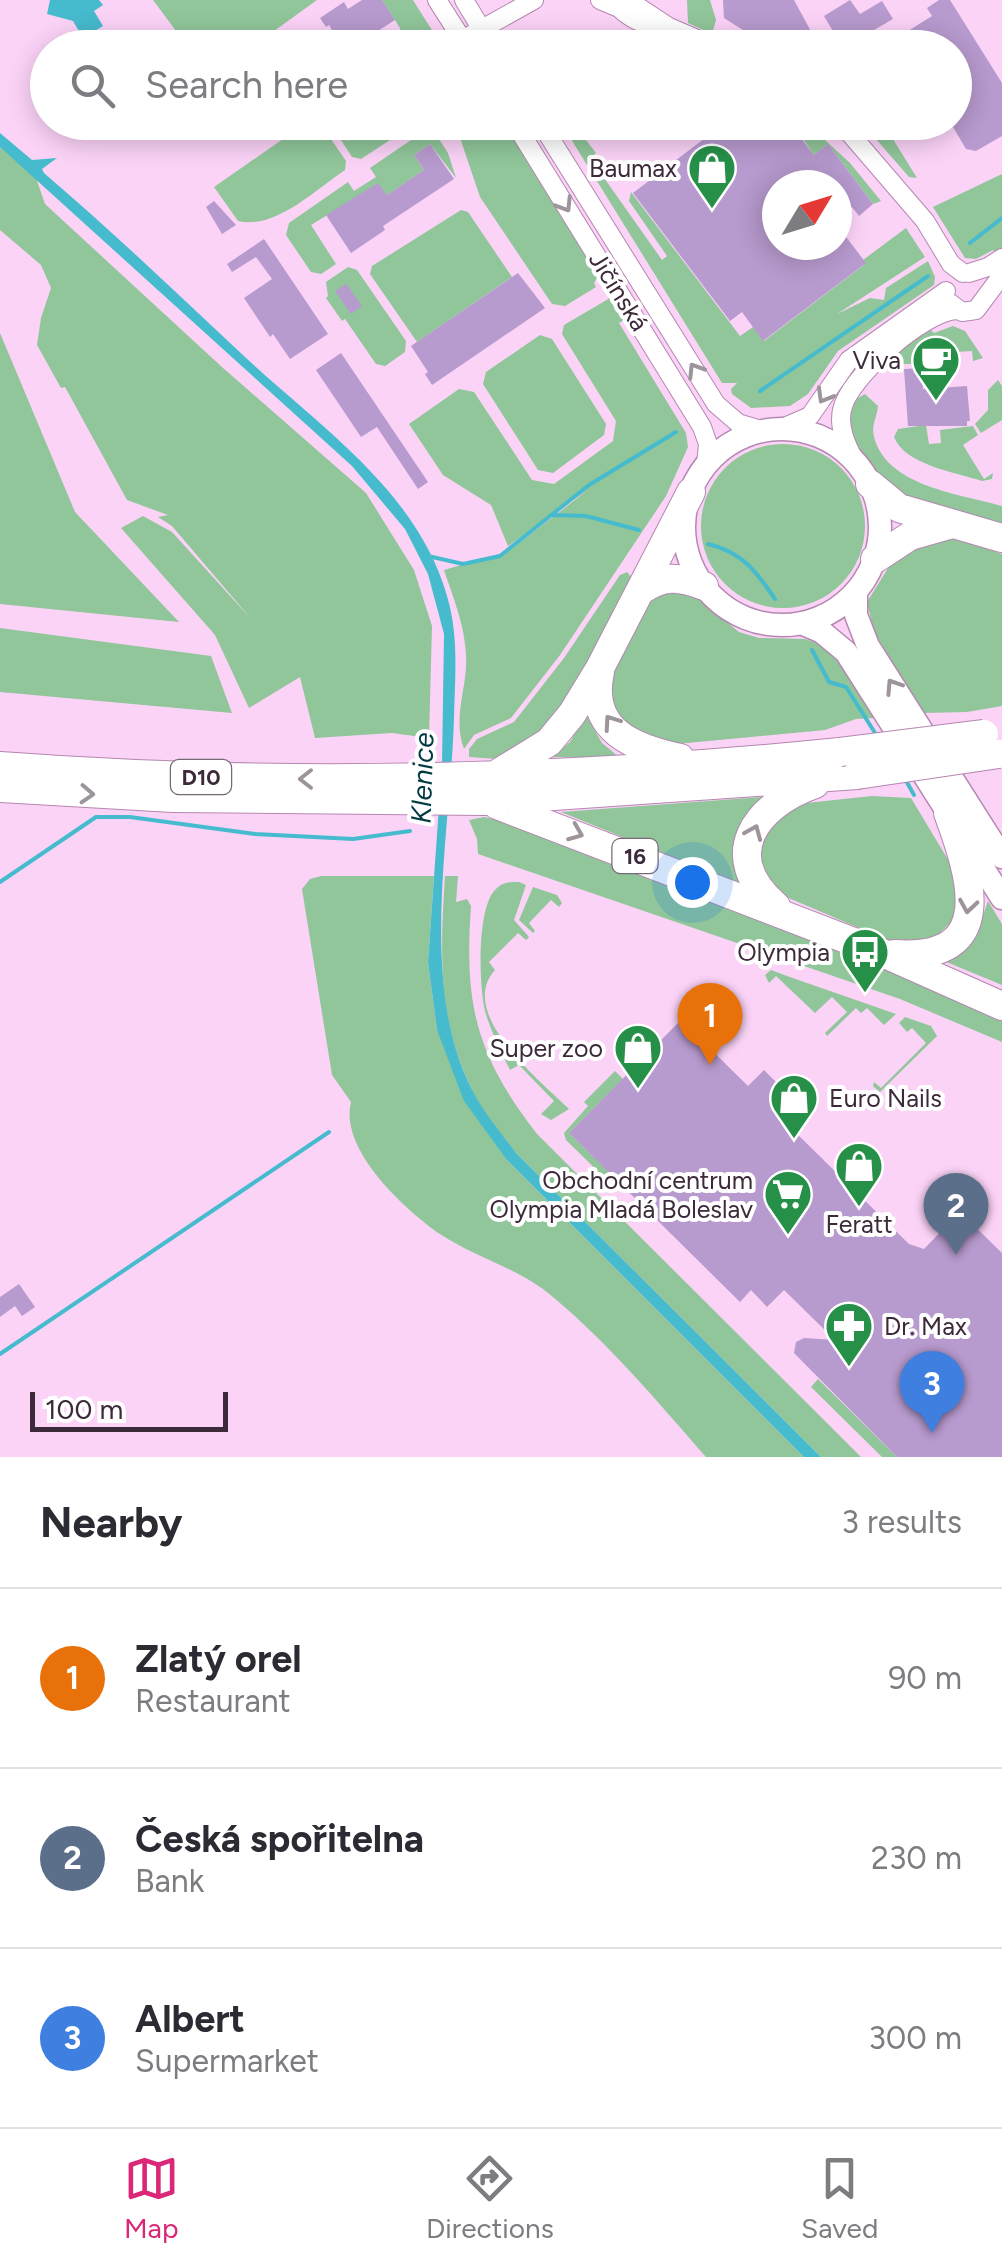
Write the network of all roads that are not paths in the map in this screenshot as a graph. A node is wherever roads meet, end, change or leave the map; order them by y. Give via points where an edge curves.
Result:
1 (436, 0) edge
2 (464, 0) edge
3 (534, 0) edge
4 (600, 0) edge
5 (455, 30) edge
6 (482, 30) joint
7 (676, 30) edge
8 (525, 140) edge
9 (551, 140) edge
10 (855, 140) edge
11 (908, 202) junction
12 (1002, 258) edge
13 (966, 273) junction
14 (1002, 275) edge
15 (946, 288) junction
16 (985, 298) junction
17 (957, 310) junction
18 (772, 430) junction
19 (706, 465) junction
20 (862, 473) junction
21 (690, 492) junction
22 (954, 524) junction
23 (1002, 538) edge
24 (874, 559) junction
25 (704, 586) junction
26 (640, 591) junction
27 (856, 591) junction
28 (801, 623) junction
29 (600, 668) junction
30 (997, 743) edge
31 (726, 763) junction
32 (0, 766) edge
33 (857, 775) junction
34 (0, 788) edge
35 (484, 789) junction
36 (403, 790) junction
37 (948, 813) junction
38 (1002, 858) edge
39 (1002, 898) edge
40 (784, 914) junction
41 (885, 954) junction
42 (1002, 1006) edge

1 - 5 street
2 - 6 street
3 - 6 street
4 - 7 street via 644,25
8 -> 19 street, Jičínská via 702,427
18 -> 9 street, Jičínská via 738,424 716,404
10 - 11 street
11 - 13 street via 951,264
11 - 15 street
12 - 13 street
13 - 15 street
13 - 16 street via 983,282
14 - 16 street
15 - 17 street
15 -> 18 street via 849,360 810,416
16 - 17 street via 976,310
17 - 20 street via 882,354 850,390 841,426
18 - 19 main road via 732,443
18 - 20 main road, Jičínská via 829,441
19 - 21 main road
20 - 22 highway via 899,508
20 - 24 main road via 880,521
21 - 25 main road via 685,541
21 - 26 highway
22 - 23 highway
22 - 24 highway via 910,536
24 - 27 main road
25 - 26 highway via 672,576
25 - 28 main road via 747,618
26 - 29 highway
27 - 28 main road via 826,615
38 -> 27 main road via 868,646
28 - 37 main road via 846,652
31 -> 29 highway via 648,752 615,732 598,701
29 - 35 highway via 549,742
30 - 31 highway, D10, bridge
30 - 33 highway, D10, bridge
31 - 35 highway, D10
36 -> 32 highway, D10
33 - 35 highway, D10
40 -> 33 highway via 748,871 755,826 792,794
34 -> 36 highway, D10 via 173,798
35 - 36 highway, D10
35 -> 40 highway, 16 via 540,819
37 - 39 main road
37 -> 41 highway via 970,881 968,918 940,950
40 - 41 highway, 16
41 - 42 highway, 16

